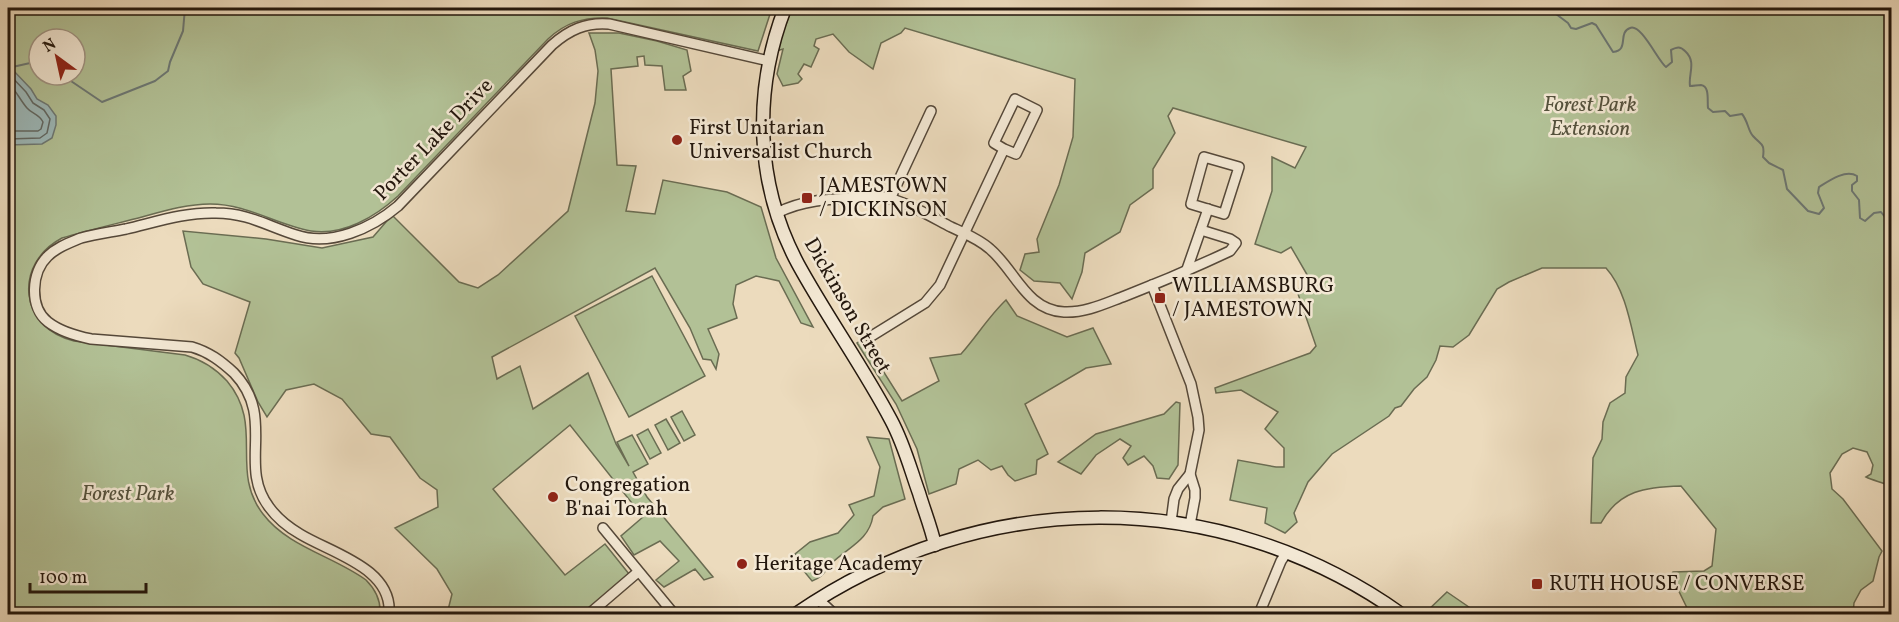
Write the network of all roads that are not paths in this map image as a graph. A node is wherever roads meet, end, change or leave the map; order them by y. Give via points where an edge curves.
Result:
1 (785, 8) edge
2 (769, 61) junction
3 (931, 111) dead end
4 (1004, 149) junction
5 (890, 199) junction
6 (1208, 209) junction
7 (777, 213) junction
8 (1201, 230) junction
9 (964, 233) junction
10 (1186, 272) junction
11 (1152, 285) junction
12 (870, 337) dead end
13 (1190, 474) junction
14 (1171, 522) junction
15 (1190, 525) junction
16 (603, 528) dead end
17 (935, 545) junction
18 (1287, 552) junction
19 (638, 572) junction
20 (819, 600) junction
21 (389, 615) edge
22 (589, 615) edge
23 (674, 615) edge
24 (796, 615) edge
25 (834, 615) edge
26 (1259, 615) edge
27 (1401, 615) edge

1 - 2 main road, Dickinson Street
2 - 7 main road, Dickinson Street via 763,143 767,180
2 - 21 street, Porter Lake Drive via 609,24 588,25 552,45 398,206 360,230 306,238 242,215 198,214 81,238 50,254 41,264 35,285 38,305 44,318 60,330 91,339 192,347 222,361 251,399 257,434 255,472 263,499 287,525 373,576 386,590
3 - 5 street
4 - 4 street via 994,143 1015,99 1037,110 1016,154
4 - 9 street
5 - 7 street via 813,201
5 - 9 street
6 - 6 street via 1191,204 1204,157 1239,167 1224,214
6 - 8 street
7 - 17 main road, Dickinson Street via 798,264 896,429
8 - 10 street
8 - 10 street via 1236,243 1230,251
9 - 11 street via 989,248 1027,294 1054,310 1088,310
9 - 12 street via 931,297
10 - 11 street
11 - 13 street via 1195,398 1199,430
13 - 14 street via 1174,499
13 - 15 street via 1195,498
14 - 15 main road
14 - 17 main road via 1101,517 1042,520 992,528
15 - 18 main road
16 - 19 street
17 - 20 main road via 880,567
18 - 26 street
18 - 27 main road via 1331,571
19 - 22 street
19 - 23 street
20 - 24 main road
20 - 25 street

